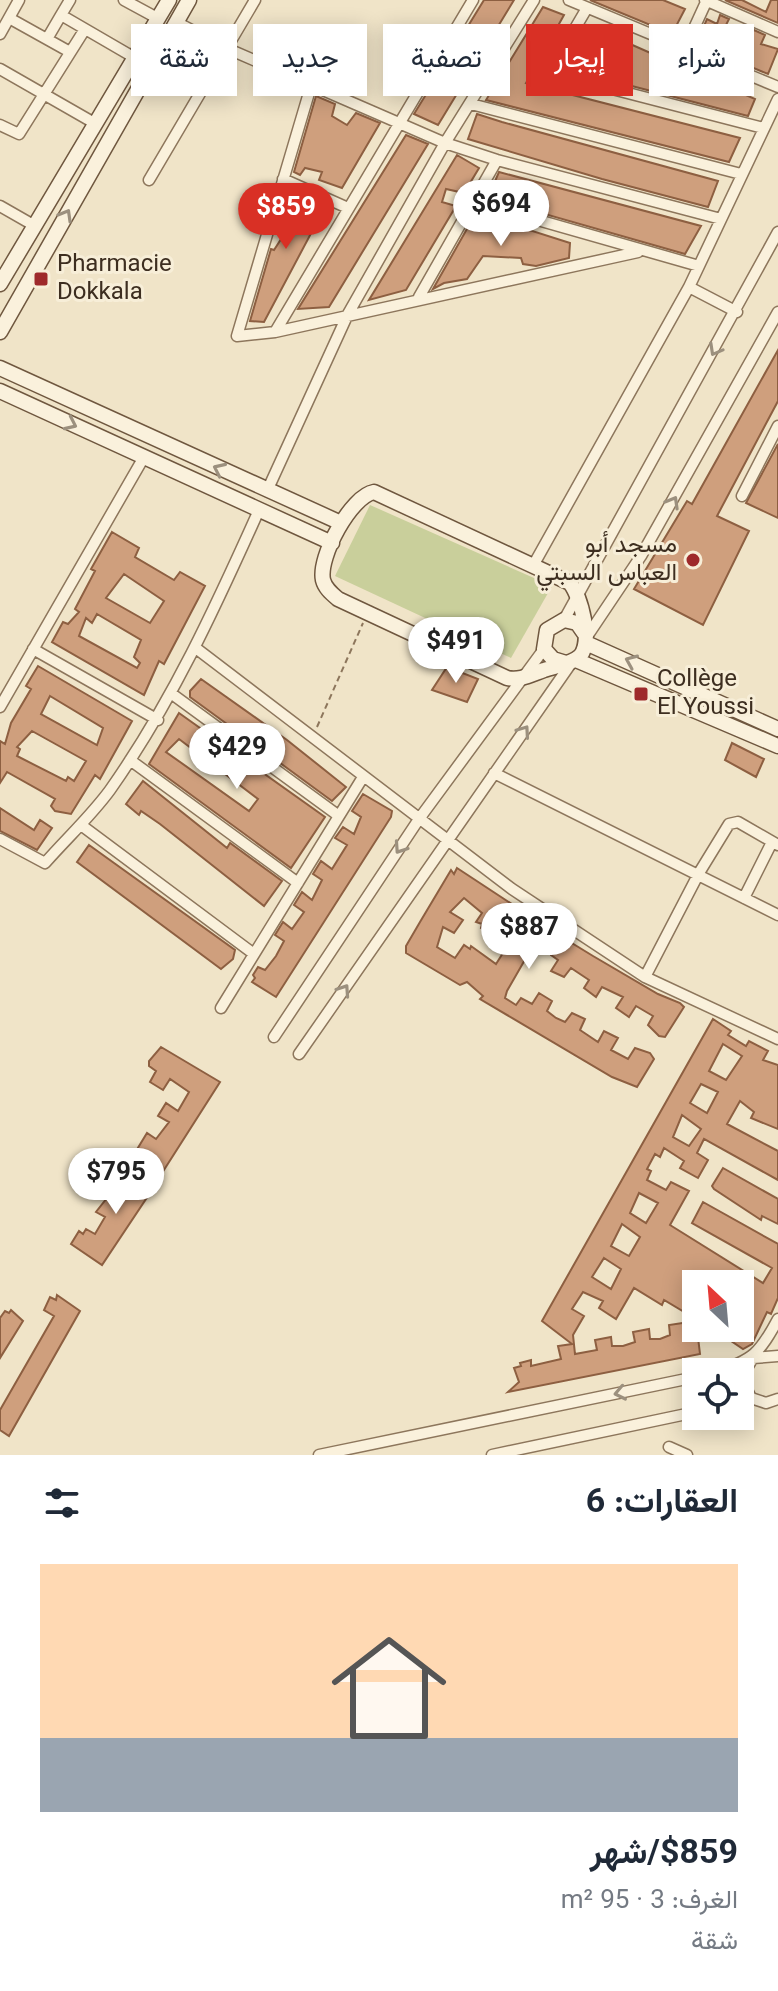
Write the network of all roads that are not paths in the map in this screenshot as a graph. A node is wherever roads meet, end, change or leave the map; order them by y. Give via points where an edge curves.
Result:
1 (19, 0) edge
2 (70, 0) edge
3 (124, 0) edge
4 (169, 0) edge
5 (189, 0) edge
6 (255, 0) edge
7 (473, 0) edge
8 (534, 0) edge
9 (569, 0) edge
10 (706, 0) edge
11 (587, 8) junction
12 (61, 15) junction
13 (9, 18) junction
14 (159, 19) junction
15 (176, 22) junction
16 (156, 24) edge
17 (180, 24) edge
18 (696, 24) edge
19 (85, 29) junction
20 (237, 30) edge
21 (778, 32) edge
22 (649, 33) edge
23 (0, 34) edge
24 (47, 39) junction
25 (70, 52) junction
26 (131, 56) edge
27 (131, 65) edge
28 (0, 69) edge
29 (754, 77) edge
30 (778, 87) edge
31 (44, 94) junction
32 (198, 96) edge
33 (308, 96) edge
34 (335, 96) edge
35 (778, 99) edge
36 (471, 104) junction
37 (401, 123) junction
38 (96, 124) junction
39 (1, 127) edge
40 (763, 128) junction
41 (445, 143) junction
42 (497, 160) junction
43 (741, 174) junction
44 (283, 179) junction
45 (149, 180) dead end
46 (475, 202) junction
47 (0, 206) edge
48 (348, 208) junction
49 (721, 219) junction
50 (35, 226) junction
51 (778, 232) edge
52 (638, 252) junction
53 (6, 261) edge
54 (699, 266) junction
55 (0, 284) edge
56 (689, 287) junction
57 (419, 297) junction
58 (737, 312) junction
59 (778, 312) edge
60 (348, 314) junction
61 (775, 327) edge
62 (0, 332) edge
63 (275, 332) junction
64 (0, 368) edge
65 (0, 391) edge
66 (778, 426) edge
67 (144, 457) junction
68 (267, 491) junction
69 (742, 496) dead end
70 (259, 510) junction
71 (341, 523) junction
72 (332, 543) junction
73 (534, 564) junction
74 (578, 597) junction
75 (564, 620) junction
76 (586, 638) junction
77 (33, 649) junction
78 (197, 649) junction
79 (544, 649) junction
80 (571, 661) junction
81 (522, 678) junction
82 (172, 694) junction
83 (0, 707) edge
84 (158, 720) junction
85 (778, 729) edge
86 (778, 746) edge
87 (130, 760) junction
88 (494, 773) junction
89 (363, 777) junction
90 (339, 816) junction
91 (419, 819) junction
92 (81, 825) junction
93 (0, 839) edge
94 (447, 840) junction
95 (775, 844) edge
96 (699, 873) junction
97 (298, 883) junction
98 (744, 898) junction
99 (778, 915) edge
100 (254, 954) junction
101 (645, 977) junction
102 (221, 1008) dead end
103 (274, 1037) dead end
104 (778, 1039) edge
105 (299, 1054) dead end
106 (778, 1319) edge
107 (778, 1356) edge
108 (753, 1358) edge
109 (754, 1358) edge
110 (682, 1380) edge
111 (754, 1399) edge
112 (778, 1399) edge
113 (763, 1403) junction
114 (754, 1404) edge
115 (682, 1415) edge
116 (669, 1447) dead end
117 (319, 1455) edge
118 (492, 1455) edge
119 (687, 1455) edge

1 - 13 street
2 - 12 street
3 - 14 street
4 - 14 street
5 - 15 street
6 - 20 street
7 - 37 street
8 - 36 street
9 - 11 street
10 - 18 street
10 - 21 street
11 - 22 street
11 - 40 street via 553,66 558,75
12 - 19 street
12 - 24 street
13 - 23 street
13 - 24 street
14 - 16 street
15 - 17 street
62 -> 15 street
19 - 25 street
19 - 26 street
24 - 25 street
25 - 31 street
27 - 38 street
28 - 31 street
29 - 30 street
31 - 38 street
31 - 39 street via 19,134
32 - 45 street
33 - 44 street
34 - 37 street
35 - 40 street
36 - 41 street
36 - 43 street
37 - 41 street
37 - 48 street
38 - 50 street
40 - 43 street
41 - 42 street
41 - 60 street
42 - 46 street
42 - 49 street
43 - 49 street
44 - 48 street
44 - 63 street via 236,332 241,338
46 - 52 street
46 - 57 street
47 - 50 street
48 - 63 street
49 - 54 street
50 - 53 street
51 - 58 street
52 - 54 street
52 - 57 street
53 - 55 street
54 - 56 street
56 - 58 street
56 - 73 street
57 - 60 street
58 -> 74 street
59 - 61 street
60 - 63 street
60 - 68 street
76 -> 61 street via 641,556
68 -> 64 street
65 -> 67 street
66 - 69 street
67 - 70 street
67 - 77 street
68 - 71 street
70 - 72 street
70 - 78 street
71 - 72 street
71 - 73 street via 359,499 374,492
72 - 81 street via 323,582 338,599 496,673
73 - 74 street via 570,583
74 - 75 street
74 - 76 street
75 - 76 street via 577,623
75 - 79 street via 547,630
76 - 80 street
85 -> 76 street
77 - 83 street
77 - 84 street
78 - 82 street
78 - 89 street
79 - 80 street via 553,659
79 - 81 street
80 - 81 street
80 - 86 street
88 -> 80 street
81 - 91 street
82 - 84 street
82 - 90 street
84 - 87 street
87 - 92 street
87 - 97 street
88 - 94 street
88 - 96 street
89 - 90 street
89 - 91 street
90 - 97 street
91 - 94 street
91 -> 103 street
92 - 93 street via 45,863
92 - 100 street
94 - 101 street
105 -> 94 street
95 - 96 street via 733,822
95 - 98 street
96 - 98 street
96 - 101 street
97 - 100 street
98 - 99 street
100 - 102 street
101 - 104 street
106 - 108 street
107 - 109 street
110 -> 117 street
111 - 113 street
112 - 113 street
113 - 114 street
115 - 118 street
116 - 119 street

